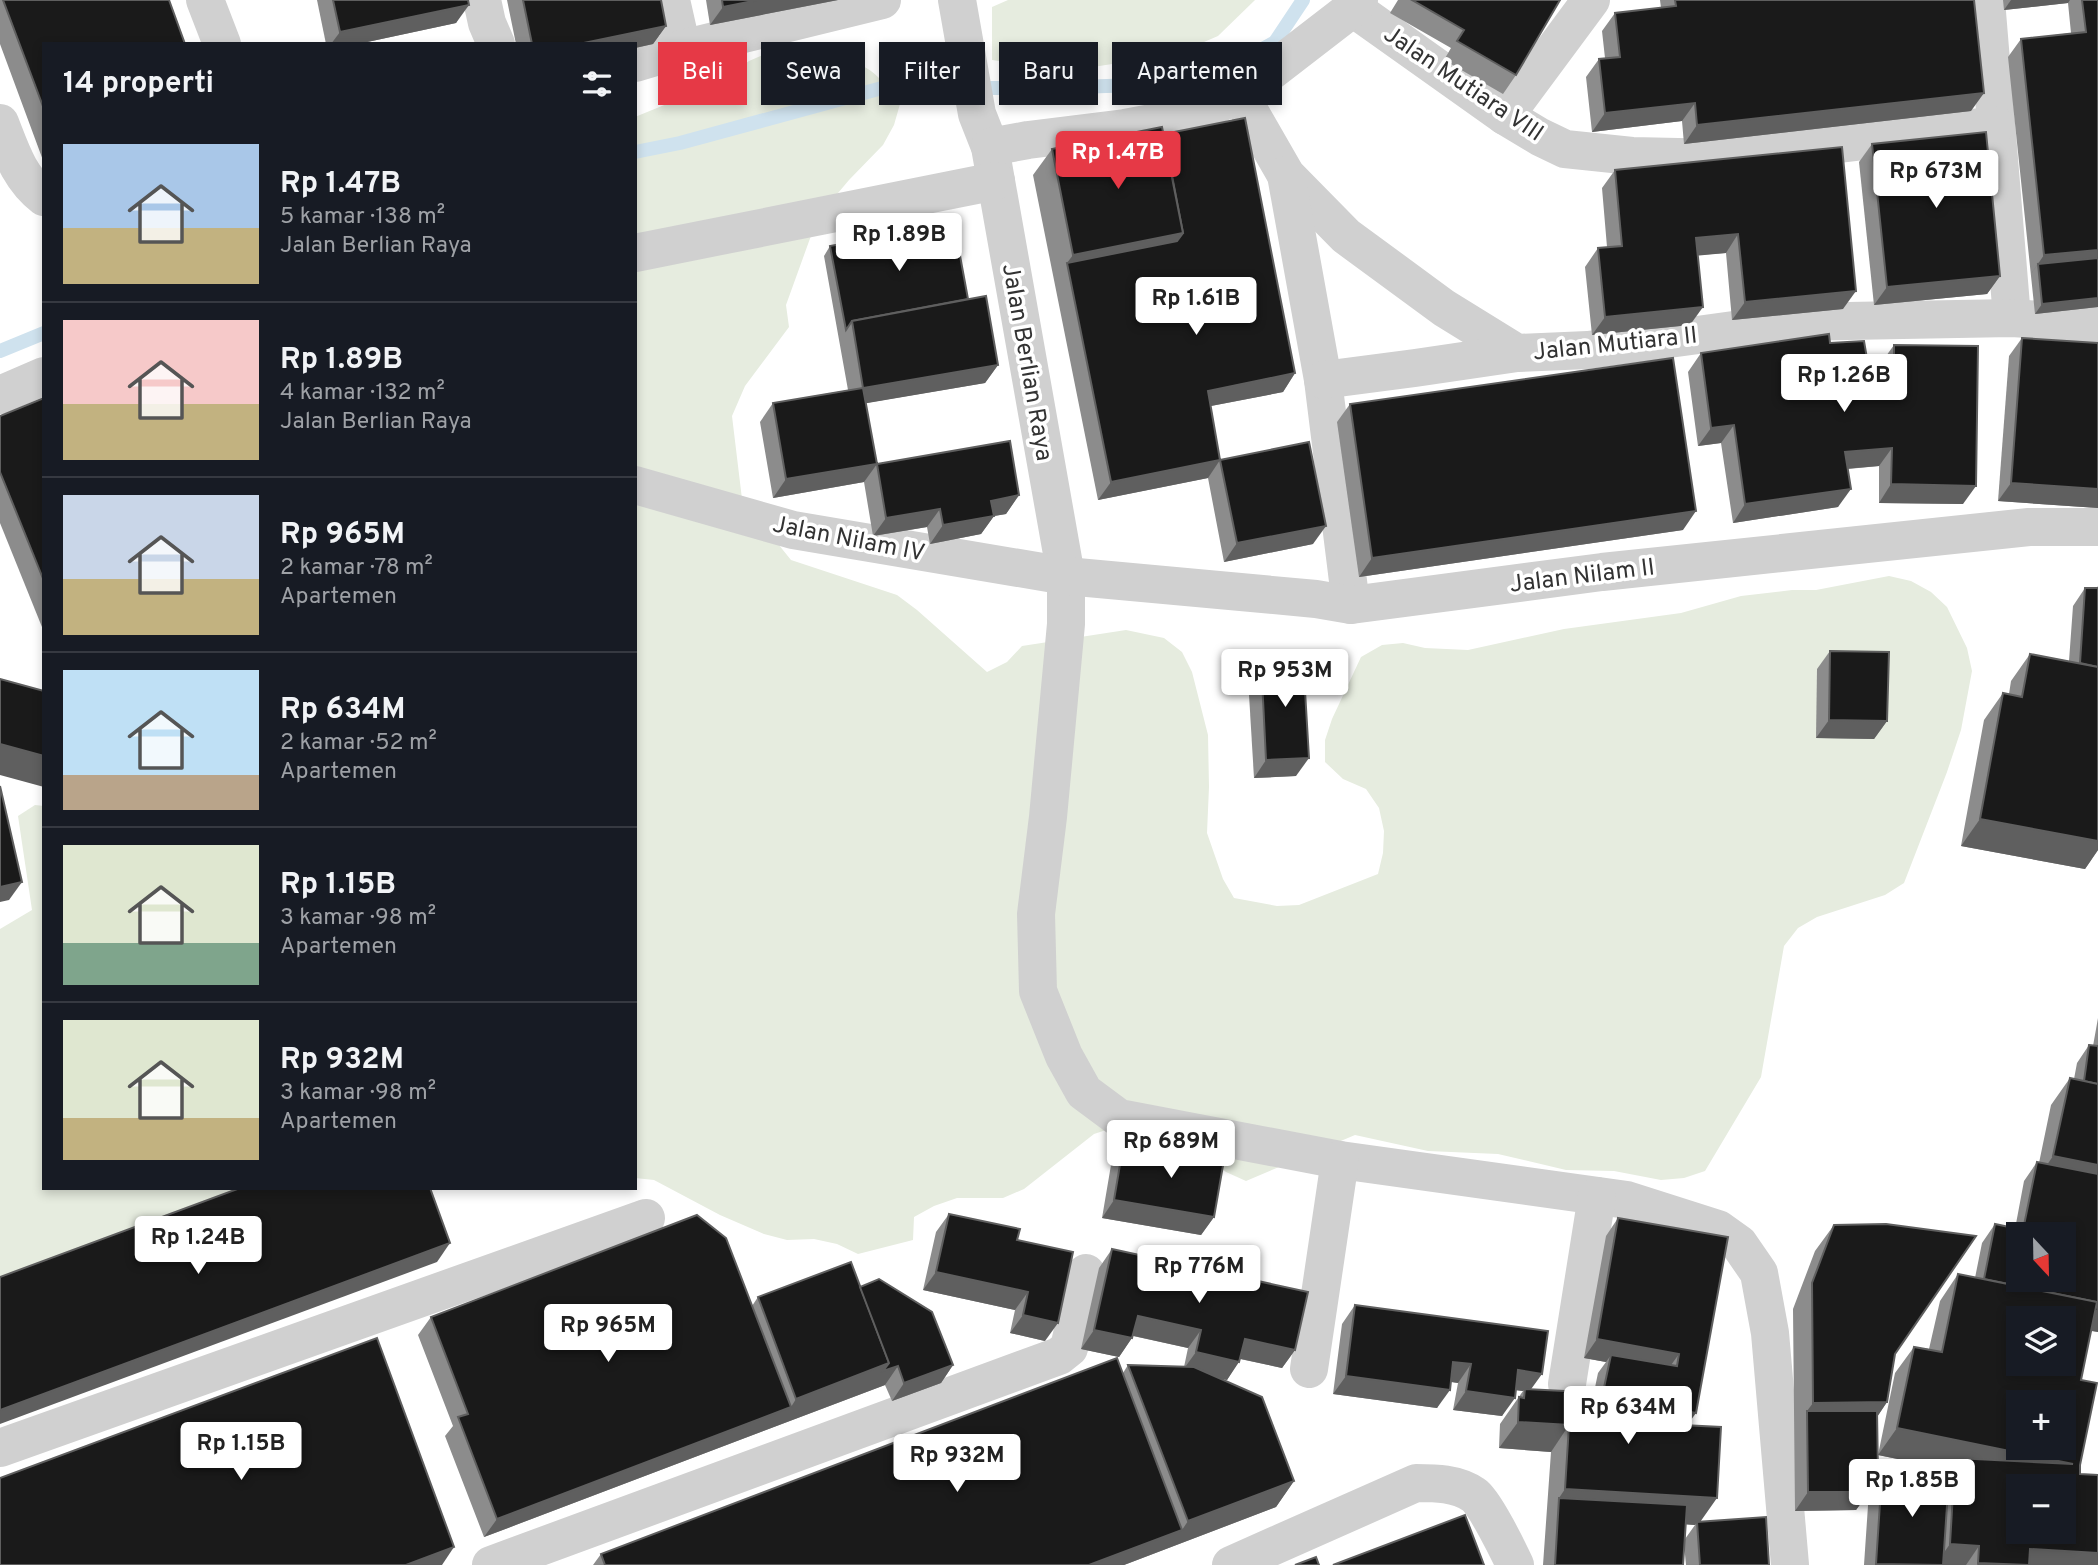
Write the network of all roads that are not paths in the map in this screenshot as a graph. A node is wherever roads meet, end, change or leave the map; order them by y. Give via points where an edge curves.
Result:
1 (205, 0) edge
2 (671, 0) edge
3 (882, 0) edge
4 (1591, 0) edge
5 (1986, 0) edge
6 (1356, 4) edge
7 (960, 14) edge
8 (221, 42) edge
9 (680, 42) edge
10 (711, 42) edge
11 (658, 56) edge
12 (637, 62) edge
13 (1282, 62) edge
14 (1215, 105) edge
15 (1246, 105) edge
16 (1505, 116) junction
17 (0, 123) edge
18 (1996, 125) junction
19 (987, 147) junction
20 (1286, 175) junction
21 (42, 195) edge
22 (637, 252) edge
23 (2012, 318) junction
24 (2098, 324) edge
25 (1517, 352) junction
26 (42, 377) edge
27 (1323, 380) junction
28 (0, 395) edge
29 (637, 486) edge
30 (2098, 527) edge
31 (1066, 576) junction
32 (1350, 605) junction
33 (1340, 1160) junction
34 (1597, 1196) junction
35 (646, 1218) dead end
36 (1086, 1273) dead end
37 (1309, 1369) dead end
38 (1567, 1384) dead end
39 (0, 1448) edge
40 (575, 1551) edge
41 (491, 1565) edge
42 (1231, 1565) edge
43 (1515, 1565) edge
44 (1790, 1565) edge

1 - 8 street
2 - 9 street
3 - 10 street
4 - 16 street
5 - 18 street
6 - 13 street
6 - 16 street, Jalan Mutiara VIII
7 - 19 street, Jalan Berlian Raya
11 - 12 street
14 - 19 street via 1184,117 1125,128
15 - 20 street, Jalan Mutiara II
16 - 18 street, Jalan Mutiara VIII via 1565,149 1658,157 1724,158
17 - 21 street via 17,166
18 - 23 street
19 - 22 street
19 - 31 street, Jalan Berlian Raya
20 - 25 street, Jalan Mutiara II via 1346,236 1444,308
20 - 27 street
23 - 24 street, Jalan Mutiara II
23 - 25 street, Jalan Mutiara II via 1793,322 1588,350
25 - 27 street
26 - 28 street
27 - 32 street
29 - 31 street, Jalan Nilam IV via 793,530
30 - 32 street, Jalan Nilam II via 2015,528 1602,572
31 - 32 street, Jalan Nilam II
31 - 33 street, Jalan Berlian Raya via 1066,624 1036,914 1038,991 1064,1056 1084,1092 1119,1118
33 - 34 street, Jalan Berlian Raya
33 - 37 street
34 - 38 street
34 - 44 street, Jalan Berlian Raya via 1627,1200 1718,1229 1739,1244 1759,1273 1770,1333
35 - 39 street
36 - 40 street via 1069,1348 1059,1356
40 - 41 street
42 - 43 street via 1416,1483 1442,1483 1476,1495

